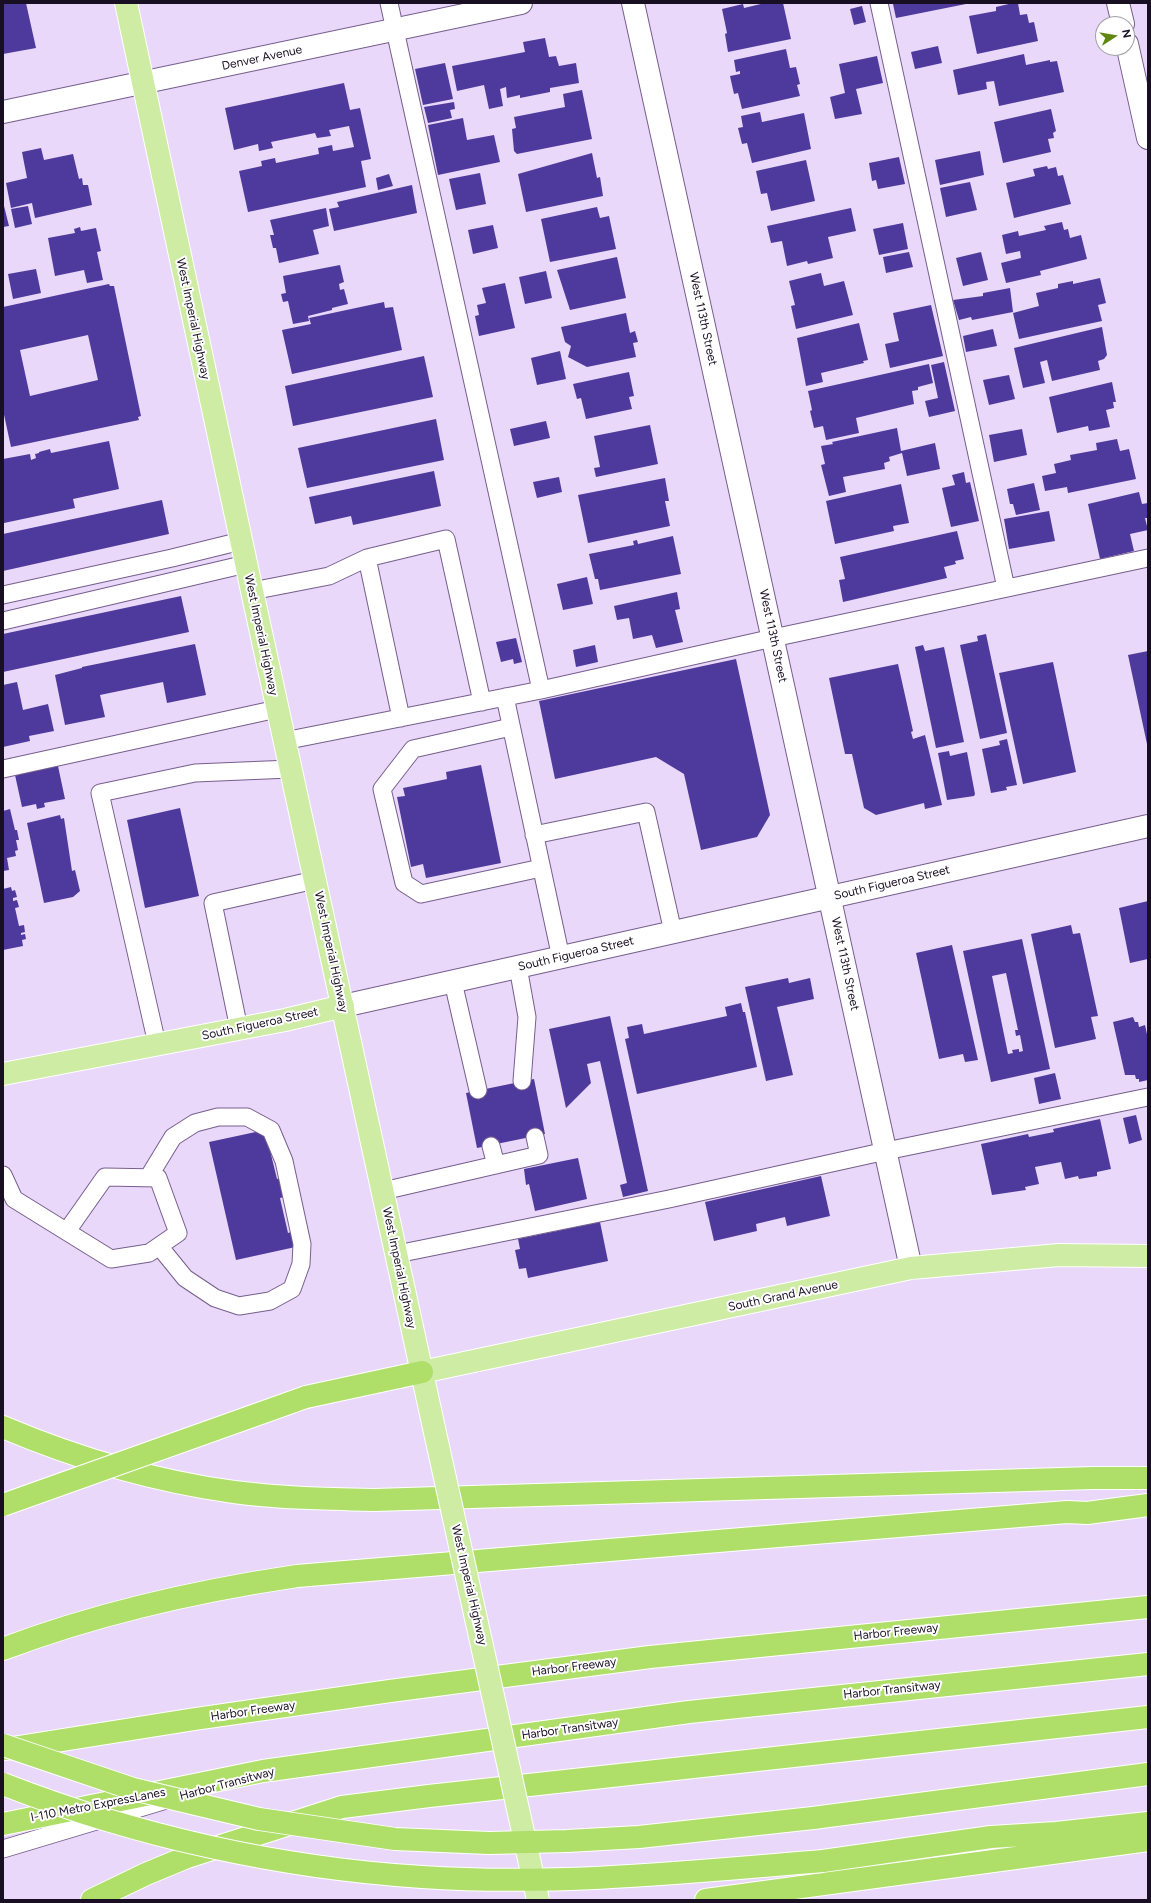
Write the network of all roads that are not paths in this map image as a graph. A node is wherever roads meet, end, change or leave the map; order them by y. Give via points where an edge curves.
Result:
1 (126, 3) edge
2 (389, 3) edge
3 (521, 3) edge
4 (633, 3) edge
5 (879, 3) edge
6 (1118, 3) edge
7 (1121, 16) edge
8 (395, 30) junction
9 (1130, 56) edge
10 (142, 82) junction
11 (3, 112) edge
12 (1148, 138) edge
13 (241, 541) junction
14 (367, 558) junction
15 (1148, 558) edge
16 (246, 564) junction
17 (1006, 588) junction
18 (252, 592) junction
19 (3, 595) edge
20 (3, 620) edge
21 (773, 638) junction
22 (541, 690) junction
23 (505, 697) junction
24 (482, 702) junction
25 (277, 709) junction
26 (401, 718) junction
27 (511, 727) junction
28 (284, 741) junction
29 (3, 769) edge
30 (290, 769) junction
31 (1148, 826) edge
32 (534, 835) junction
33 (541, 868) junction
34 (315, 880) junction
35 (830, 897) junction
36 (673, 932) junction
37 (561, 958) junction
38 (518, 967) junction
39 (453, 982) junction
40 (343, 1006) junction
41 (238, 1029) junction
42 (157, 1044) junction
43 (3, 1074) edge
44 (522, 1081) dead end
45 (478, 1090) dead end
46 (1148, 1097) edge
47 (534, 1137) dead end
48 (491, 1146) dead end
49 (886, 1151) junction
50 (496, 1165) junction
51 (3, 1175) edge
52 (148, 1178) junction
53 (383, 1191) junction
54 (67, 1231) junction
55 (159, 1246) junction
56 (396, 1254) junction
57 (1148, 1256) edge
58 (911, 1268) junction
59 (422, 1372) junction
60 (3, 1427) edge
61 (1148, 1478) edge
62 (3, 1504) edge
63 (1148, 1505) edge
64 (1148, 1607) edge
65 (3, 1649) edge
66 (1148, 1664) edge
67 (1148, 1717) edge
68 (3, 1746) edge
69 (3, 1750) edge
70 (263, 1772) junction
71 (1148, 1774) edge
72 (3, 1784) edge
73 (1148, 1823) edge
74 (3, 1824) edge
75 (1148, 1840) edge
76 (3, 1849) edge
77 (92, 1900) edge
78 (538, 1900) edge
79 (706, 1900) edge

1 - 10 main road, West Imperial Highway
2 - 8 lane
3 - 8 street, Denver Avenue
4 - 21 street, West 113th Street
5 - 17 lane
6 - 7 street
8 - 10 street, Denver Avenue
8 - 22 lane
9 - 12 street
10 - 11 street, Denver Avenue
10 - 13 main road, West Imperial Highway
13 - 16 main road, West Imperial Highway
13 - 19 lane
14 - 18 lane via 329,576
14 - 24 lane via 446,539
14 - 26 lane
15 - 17 lane
16 - 18 main road, West Imperial Highway
16 - 20 lane
17 - 21 lane
18 - 25 main road, West Imperial Highway
21 - 22 lane
21 - 35 street, West 113th Street
22 - 23 lane
23 - 24 lane
23 - 27 lane
24 - 26 lane
25 - 28 main road, West Imperial Highway
25 - 29 lane
26 - 28 lane
27 - 32 lane
27 - 33 lane via 413,749 382,789 404,883 421,894
28 - 30 main road, West Imperial Highway
30 - 34 main road, West Imperial Highway
30 - 42 lane via 195,773 100,792
31 - 35 street, South Figueroa Street
32 - 33 lane
32 - 36 lane via 646,812
33 - 37 lane
34 - 40 main road, West Imperial Highway
34 - 41 lane via 213,903
35 - 36 street, South Figueroa Street
35 - 49 street, West 113th Street
36 - 37 street, South Figueroa Street
37 - 38 street, South Figueroa Street
38 - 39 street, South Figueroa Street
38 - 44 lane via 527,1017
39 - 40 street, South Figueroa Street
39 - 45 lane
40 - 41 main road, South Figueroa Street
40 - 53 main road, West Imperial Highway
41 - 42 main road, South Figueroa Street
42 - 43 main road, South Figueroa Street
46 - 49 lane
47 - 50 lane via 539,1155
48 - 50 lane
49 - 56 lane via 669,1199
49 - 58 street, West 113th Street
50 - 53 lane
51 - 54 lane via 14,1199
52 - 54 lane via 104,1177
52 - 55 lane via 158,1178 178,1233
52 - 55 lane via 173,1137 195,1123 218,1116 247,1117 271,1130 284,1161 302,1244 301,1264 292,1289 270,1301 239,1306 215,1298 185,1278
53 - 56 main road, West Imperial Highway
54 - 55 lane via 110,1260 149,1253
56 - 59 main road, West Imperial Highway
57 - 58 main road, South Grand Avenue via 1059,1255
58 - 59 main road, South Grand Avenue
59 - 62 highway, bridge via 306,1397
59 - 78 main road, West Imperial Highway, bridge
60 - 61 highway via 36,1441 101,1462 168,1480 234,1492 305,1498 374,1500
63 - 65 highway via 1087,1513 1067,1512 297,1576 167,1599 94,1618
64 - 69 highway, Harbor Freeway via 650,1657 296,1704
66 - 70 highway, Harbor Transitway via 689,1712
67 - 77 highway, bridge via 342,1807 187,1857
68 - 71 highway, bridge via 133,1789 259,1818 395,1839 489,1843 640,1837 813,1818
70 - 74 highway, I-110 Metro ExpressLanes
70 - 76 lane, Harbor Transitway
72 - 73 highway, bridge via 58,1805 189,1841 269,1858 422,1877 521,1880 611,1878 693,1872 823,1861 992,1837
75 - 79 highway

